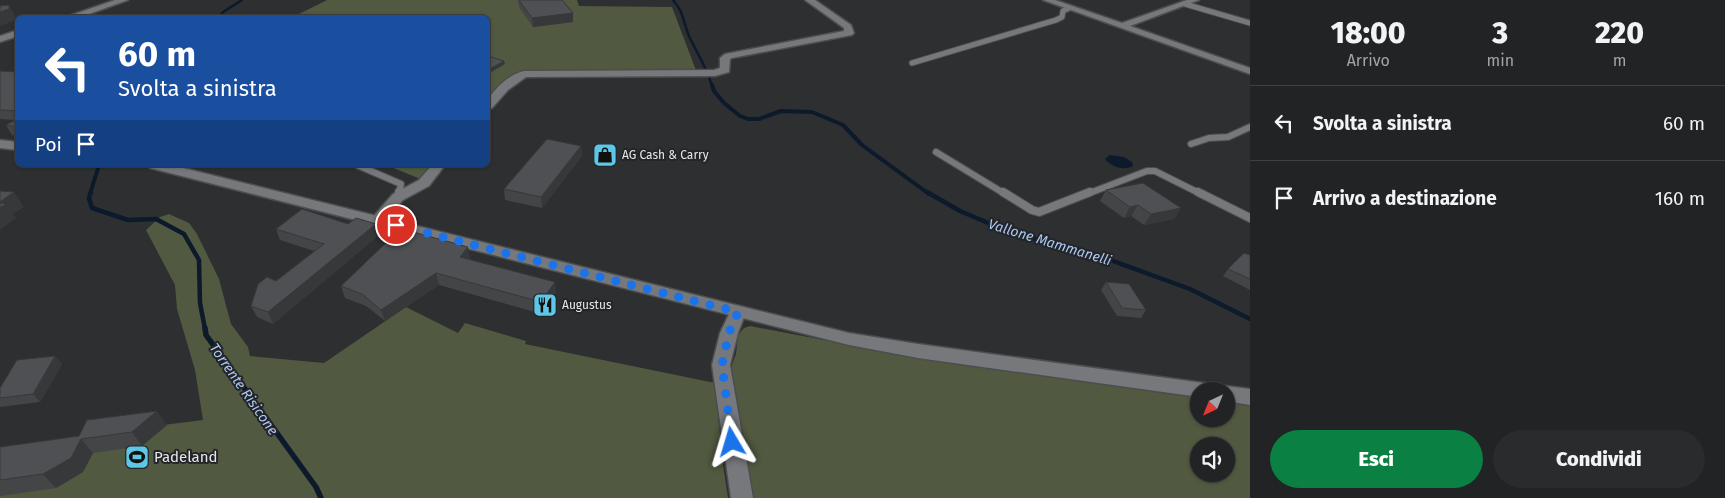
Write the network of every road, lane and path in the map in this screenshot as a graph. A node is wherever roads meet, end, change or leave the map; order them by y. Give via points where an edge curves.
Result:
1 (124, 0) edge
2 (809, 0) edge
3 (1047, 0) edge
4 (1195, 0) edge
5 (1185, 4) junction
6 (1069, 8) junction
7 (76, 15) edge
8 (1250, 24) edge
9 (1126, 27) junction
10 (15, 34) edge
11 (0, 39) edge
12 (912, 63) dead end
13 (1250, 71) edge
14 (490, 103) edge
15 (1250, 127) edge
16 (0, 144) edge
17 (1191, 144) dead end
18 (15, 146) edge
19 (936, 152) dead end
20 (163, 167) edge
21 (362, 167) edge
22 (437, 167) edge
23 (398, 197) junction
24 (1250, 218) edge
25 (377, 220) junction
26 (738, 312) junction
27 (1190, 388) edge
28 (1235, 394) edge
29 (1250, 397) edge
30 (742, 498) edge

1 - 7 street
2 - 14 street via 848,27 849,32 729,56 725,58 725,70 715,73 524,74 502,88
3 - 6 street
4 - 5 street
5 - 8 lane
5 - 9 street via 1126,24
6 - 9 street
6 - 12 lane via 1056,20
9 - 13 street
10 - 11 street
15 - 17 lane via 1228,137 1209,138
16 - 18 street
19 - 24 lane via 1039,212 1147,171 1164,174
20 - 25 street
21 - 23 lane via 401,184
22 - 23 street via 424,184
23 - 25 street
25 - 26 street
26 - 27 street via 849,339 918,351
26 - 30 street via 729,333 722,365
28 - 29 street

